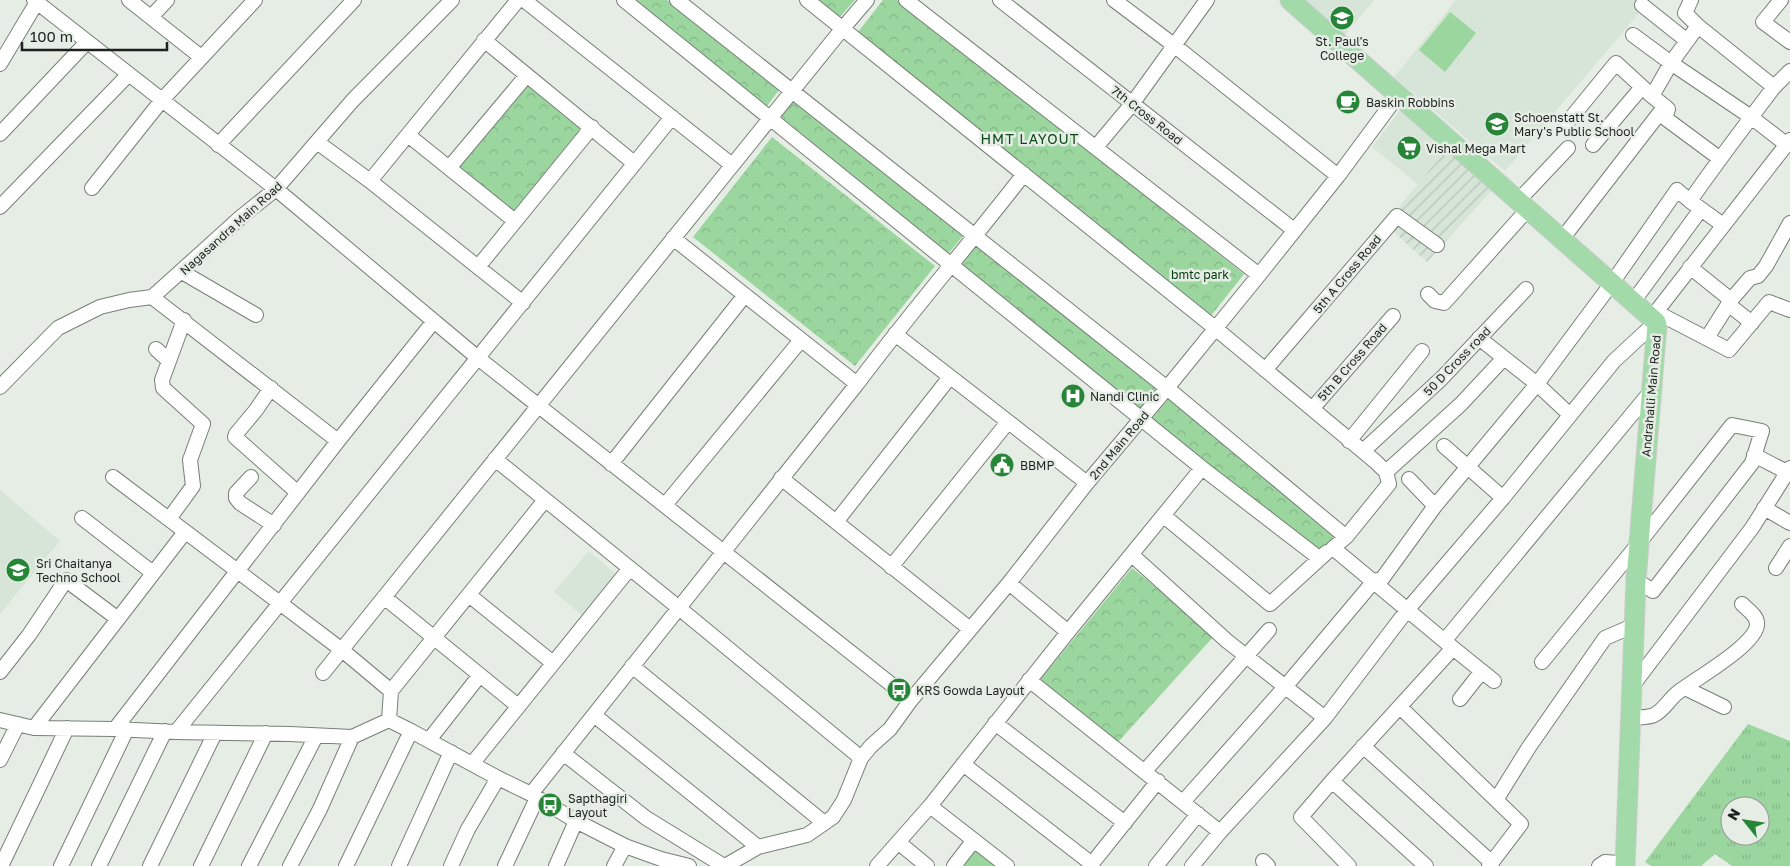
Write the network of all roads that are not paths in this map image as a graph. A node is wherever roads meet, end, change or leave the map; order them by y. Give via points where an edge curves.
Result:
1 (129, 0) edge
2 (167, 0) edge
3 (255, 0) edge
4 (354, 0) edge
5 (452, 0) edge
6 (518, 0) edge
7 (524, 0) edge
8 (624, 0) edge
9 (677, 0) edge
10 (808, 0) edge
11 (867, 0) edge
12 (906, 0) edge
13 (1000, 0) edge
14 (1114, 0) edge
15 (1207, 0) edge
16 (1290, 0) edge
17 (1691, 0) edge
18 (1781, 0) edge
19 (36, 1) edge
20 (1642, 5) dead end
21 (151, 17) junction
22 (1698, 26) junction
23 (843, 28) junction
24 (1633, 35) dead end
25 (484, 40) junction
26 (1686, 40) junction
27 (87, 42) junction
28 (1790, 42) edge
29 (1175, 46) junction
30 (201, 57) junction
31 (0, 62) edge
32 (1671, 63) junction
33 (1790, 71) edge
34 (128, 74) junction
35 (527, 75) junction
36 (1774, 86) junction
37 (793, 91) junction
38 (1647, 92) junction
39 (1398, 95) junction
40 (162, 100) junction
41 (1132, 104) junction
42 (1665, 106) junction
43 (672, 117) junction
44 (770, 118) junction
45 (1751, 118) junction
46 (1566, 124) dead end
47 (592, 127) junction
48 (0, 134) edge
49 (408, 135) junction
50 (317, 142) junction
51 (218, 144) junction
52 (1593, 145) dead end
53 (1096, 147) junction
54 (1568, 148) dead end
55 (1787, 148) edge
56 (1720, 158) junction
57 (634, 163) junction
58 (732, 165) junction
59 (449, 168) junction
60 (1024, 174) junction
61 (1338, 176) junction
62 (370, 181) junction
63 (92, 188) dead end
64 (276, 189) junction
65 (1523, 205) junction
66 (1696, 205) junction
67 (0, 207) edge
68 (515, 221) junction
69 (1790, 223) edge
70 (1723, 225) junction
71 (1294, 230) junction
72 (975, 236) junction
73 (673, 238) junction
74 (1562, 239) junction
75 (1437, 245) dead end
76 (952, 265) junction
77 (478, 267) junction
78 (1690, 267) junction
79 (182, 272) junction
80 (1259, 275) junction
81 (1612, 283) junction
82 (1526, 289) dead end
83 (1428, 294) dead end
84 (745, 295) junction
85 (152, 297) junction
86 (1633, 302) junction
87 (1730, 302) junction
88 (522, 303) junction
89 (1790, 310) edge
90 (256, 315) dead end
91 (1393, 316) dead end
92 (1656, 317) junction
93 (184, 320) junction
94 (434, 321) junction
95 (1752, 323) junction
96 (1215, 328) junction
97 (895, 334) junction
98 (1479, 338) junction
99 (1706, 338) junction
100 (801, 340) junction
101 (156, 349) dead end
102 (1422, 351) dead end
103 (478, 358) junction
104 (1504, 358) junction
105 (169, 361) junction
106 (1265, 370) junction
107 (950, 377) junction
108 (857, 384) junction
109 (1537, 384) junction
110 (0, 387) edge
111 (271, 388) junction
112 (1167, 388) junction
113 (1652, 390) junction
114 (538, 405) junction
115 (1312, 409) junction
116 (1570, 414) junction
117 (1142, 418) junction
118 (1008, 422) junction
119 (338, 441) junction
120 (1349, 441) junction
121 (1444, 446) dead end
122 (1363, 451) junction
123 (1754, 455) junction
124 (495, 459) junction
125 (611, 464) junction
126 (1468, 467) junction
127 (1202, 468) junction
128 (1788, 470) edge
129 (1386, 472) junction
130 (113, 477) dead end
131 (251, 477) dead end
132 (781, 478) junction
133 (1409, 479) dead end
134 (1087, 483) junction
135 (298, 493) junction
136 (1503, 498) junction
137 (546, 500) junction
138 (665, 506) junction
139 (1435, 506) junction
140 (1764, 508) junction
141 (1164, 516) junction
142 (82, 518) dead end
143 (169, 520) junction
144 (836, 522) junction
145 (1790, 523) edge
146 (274, 525) junction
147 (185, 532) junction
148 (1346, 537) junction
149 (1640, 543) junction
150 (1790, 546) edge
151 (1333, 548) junction
152 (724, 552) junction
153 (1132, 555) junction
154 (1319, 558) junction
155 (892, 567) junction
156 (630, 568) junction
157 (1776, 568) dead end
158 (238, 571) junction
159 (153, 573) junction
160 (1374, 580) junction
161 (1636, 580) junction
162 (1009, 583) junction
163 (469, 595) junction
164 (384, 597) junction
165 (280, 603) junction
166 (1742, 604) dead end
167 (679, 608) junction
168 (1408, 609) junction
169 (118, 619) junction
170 (1635, 625) junction
171 (970, 629) junction
172 (1269, 630) dead end
173 (1068, 632) junction
174 (435, 638) junction
175 (1449, 644) junction
176 (342, 650) junction
177 (1247, 656) junction
178 (1542, 662) dead end
179 (554, 663) junction
180 (632, 666) junction
181 (1482, 671) junction
182 (0, 672) edge
183 (323, 673) dead end
184 (480, 675) junction
185 (1030, 680) junction
186 (1494, 681) dead end
187 (1633, 685) junction
188 (1285, 687) junction
189 (1685, 688) junction
190 (392, 691) junction
191 (1460, 698) dead end
192 (911, 700) junction
193 (518, 706) junction
194 (1400, 707) junction
195 (1724, 707) dead end
196 (594, 715) junction
197 (1325, 718) junction
198 (1632, 718) junction
199 (0, 720) edge
200 (389, 720) junction
201 (995, 723) junction
202 (18, 724) junction
203 (34, 728) junction
204 (67, 728) junction
205 (121, 729) junction
206 (411, 731) junction
207 (171, 732) junction
208 (215, 733) junction
209 (266, 733) junction
210 (316, 736) junction
211 (352, 737) junction
212 (429, 740) junction
213 (1364, 746) junction
214 (451, 752) junction
215 (563, 752) junction
216 (861, 758) junction
217 (0, 760) edge
218 (472, 764) junction
219 (963, 764) junction
220 (1145, 770) junction
221 (498, 778) junction
222 (1332, 781) junction
223 (1158, 782) junction
224 (534, 796) junction
225 (1496, 800) junction
226 (1183, 802) junction
227 (930, 806) junction
228 (1198, 814) junction
229 (576, 821) junction
230 (824, 822) junction
231 (1125, 823) junction
232 (1220, 832) junction
233 (974, 840) junction
234 (898, 842) junction
235 (625, 846) junction
236 (758, 847) junction
237 (3, 863) edge
238 (1490, 864) edge
239 (1091, 865) edge
240 (61, 866) edge
241 (99, 866) edge
242 (150, 866) edge
243 (201, 866) edge
244 (250, 866) edge
245 (290, 866) edge
246 (346, 866) edge
247 (399, 866) edge
248 (451, 866) edge
249 (505, 866) edge
250 (556, 866) edge
251 (614, 866) edge
252 (689, 866) edge
253 (724, 866) edge
254 (876, 866) edge
255 (927, 866) edge
256 (954, 866) edge
257 (1007, 866) edge
258 (1156, 866) edge
259 (1193, 866) edge
260 (1349, 866) edge
261 (1426, 866) edge
262 (1599, 866) edge
263 (1625, 866) edge

1 - 21 street
2 - 21 street
3 - 30 street
4 - 51 street
5 - 50 street, Nagasandra Main Road via 353,100
6 - 25 street
7 - 43 street
8 - 44 street
9 - 37 street
10 - 23 street
11 - 23 street
12 - 53 street
13 - 41 street, 7th Cross Road
14 - 29 street
15 - 29 street
16 - 39 main road, Andrahalli Main Road
17 - 22 street via 1685,13
18 - 28 street via 1763,22
19 - 27 street
19 - 31 street
20 - 26 street
21 - 30 street
22 - 26 street
22 - 36 street
23 - 37 street
23 - 60 street
24 - 32 street
25 - 35 street
25 - 49 street
26 - 32 street
27 - 34 street
27 - 48 street
29 - 41 street
29 - 61 street
30 - 40 street
32 - 38 street
32 - 45 street
33 - 36 street
34 - 40 street
34 - 67 street
35 - 47 street
35 - 59 street
36 - 45 street
37 - 44 street
37 - 72 street
38 - 42 street
38 - 46 street via 1616,63
38 - 52 street
39 - 61 street, 2nd Main Road
39 - 65 main road, Andrahalli Main Road
40 - 51 street
40 - 63 street
41 - 53 street
41 - 71 street, 7th Cross Road
42 - 56 street via 1668,109 1665,118
42 - 74 street
43 - 57 street
43 - 58 street
44 - 58 street
44 - 76 street
45 - 55 street
45 - 56 street
47 - 57 street
47 - 68 street
49 - 59 street
49 - 62 street
50 - 62 street
50 - 64 street, Nagasandra Main Road
51 - 64 street
53 - 80 street
54 - 65 street
55 - 70 street
56 - 66 street
57 - 88 street
58 - 73 street
59 - 68 street
60 - 72 street
60 - 96 street
61 - 71 street, 2nd Main Road
62 - 77 street
64 - 79 street, Nagasandra Main Road
64 - 94 street
65 - 74 main road, Andrahalli Main Road
65 - 83 street via 1444,303 1435,301
66 - 70 street
66 - 81 street via 1677,190
66 - 86 street
68 - 77 street
69 - 87 street via 1766,266 1758,276 1750,278
70 - 78 street
71 - 80 street, 2nd Main Road
72 - 76 street
72 - 112 street
73 - 84 street
73 - 114 street
74 - 81 main road, Andrahalli Main Road
75 - 106 street, 5th A Cross Road via 1397,216
76 - 97 street
76 - 117 street
77 - 88 street
78 - 87 street
78 - 92 street
79 - 85 street, Nagasandra Main Road
79 - 90 street
80 - 96 street, 2nd Main Road
81 - 86 main road, Andrahalli Main Road
81 - 109 street
82 - 98 street, 50 D Cross road
84 - 100 street
84 - 125 street
85 - 93 street
85 - 110 street via 100,307 58,328
86 - 92 main road, Andrahalli Main Road
87 - 95 street
87 - 99 street
88 - 103 street
89 - 95 street via 1770,302
91 - 115 street, 5th B Cross Road
92 - 99 street
92 - 113 main road, Andrahalli Main Road
92 - 116 street
93 - 105 street
93 - 111 street
94 - 103 street
94 - 119 street
95 - 99 street via 1729,350
96 - 106 street
96 - 112 street, 2nd Main Road
97 - 107 street
97 - 108 street
98 - 104 street
98 - 122 street, 50 D Cross road via 1442,378
100 - 108 street
100 - 138 street
101 - 105 street
102 - 120 street
103 - 114 street
103 - 165 street
104 - 109 street
104 - 129 street via 1461,404
105 - 143 street via 162,380 163,388 204,424 190,460 193,486
106 - 115 street
107 - 118 street
107 - 144 street
108 - 132 street
109 - 116 street
109 - 126 street
111 - 119 street
111 - 135 street via 236,437
112 - 117 street, 2nd Main Road
112 - 148 street
113 - 149 main road, Andrahalli Main Road
113 - 175 street
114 - 124 street
114 - 125 street
115 - 120 street
116 - 136 street
117 - 127 street
117 - 134 street, 2nd Main Road
118 - 134 street
118 - 155 street
119 - 135 street
120 - 122 street
121 - 126 street
122 - 129 street
123 - 128 street
123 - 149 street via 1762,432 1732,425
123 - 161 street via 1752,463 1653,591
124 - 137 street
124 - 164 street
125 - 138 street
126 - 136 street
126 - 139 street
127 - 141 street
127 - 154 street
128 - 140 street
129 - 148 street via 1389,484
130 - 143 street
131 - 146 street via 236,493 236,498
132 - 144 street
132 - 152 street
133 - 139 street
134 - 162 street, 2nd Main Road
135 - 146 street
136 - 168 street
137 - 156 street
137 - 163 street
138 - 152 street
139 - 160 street via 1382,579
140 - 145 street
140 - 187 street via 1702,596
141 - 153 street
141 - 154 street via 1270,604
142 - 159 street
143 - 147 street
144 - 155 street
146 - 158 street
147 - 158 street
147 - 159 street
148 - 151 street
149 - 161 main road, Andrahalli Main Road
149 - 178 street
150 - 157 street
151 - 154 street
151 - 160 street
152 - 167 street
152 - 192 street
153 - 173 street
153 - 177 street
155 - 171 street
156 - 167 street
156 - 179 street
158 - 165 street
158 - 205 street
159 - 169 street
160 - 168 street
160 - 188 street
161 - 170 main road, Andrahalli Main Road
162 - 171 street, 2nd Main Road
162 - 173 street
163 - 174 street
163 - 179 street
164 - 174 street
164 - 176 street
165 - 176 street
165 - 207 street
166 - 189 street via 1755,617 1756,630 1733,654
167 - 180 street
167 - 216 street
168 - 175 street
168 - 197 street
169 - 182 street via 66,580
169 - 203 street
170 - 187 main road, Andrahalli Main Road
170 - 225 street via 1605,638
171 - 192 street, 2nd Main Road
172 - 177 street
173 - 185 street
174 - 184 street
174 - 190 street
175 - 181 street
175 - 194 street
176 - 183 street
176 - 190 street
177 - 188 street
177 - 220 street
179 - 193 street
180 - 196 street
180 - 230 street
181 - 186 street
181 - 191 street
184 - 193 street
184 - 212 street
185 - 201 street
185 - 220 street
187 - 198 main road, Andrahalli Main Road
188 - 197 street
188 - 226 street
189 - 195 street
189 - 198 street via 1656,715
190 - 200 street
192 - 216 street, 2nd Main Road via 890,729
193 - 218 street
194 - 213 street
194 - 225 street
196 - 215 street
196 - 236 street
197 - 232 street
198 - 263 main road, Andrahalli Main Road
199 - 202 street
200 - 206 street
200 - 211 street
201 - 219 street
201 - 231 street
202 - 203 street
202 - 217 street
203 - 204 street
204 - 205 street
204 - 237 street
205 - 207 street
205 - 240 street
206 - 212 street
206 - 246 street
207 - 208 street
207 - 241 street
208 - 209 street
208 - 242 street
209 - 210 street
209 - 243 street
210 - 211 street
210 - 244 street
211 - 245 street
212 - 214 street
213 - 222 street
213 - 238 street
214 - 218 street
214 - 247 street
215 - 224 street
215 - 253 street via 646,818
216 - 230 street via 844,800 833,816
218 - 221 street
219 - 227 street
219 - 239 street
220 - 223 street
221 - 224 street
221 - 248 street
222 - 260 street via 1301,816
222 - 261 street
223 - 226 street
223 - 231 street
224 - 229 street
224 - 249 street
225 - 238 street via 1520,824
226 - 228 street
227 - 233 street
227 - 234 street
228 - 232 street
228 - 258 street
229 - 235 street
229 - 250 street
230 - 236 street via 807,835
231 - 239 street
232 - 259 street
233 - 256 street
233 - 257 street
234 - 254 street
234 - 255 street
235 - 251 street
235 - 252 street
236 - 253 street
262 - 263 street via 1605,862

